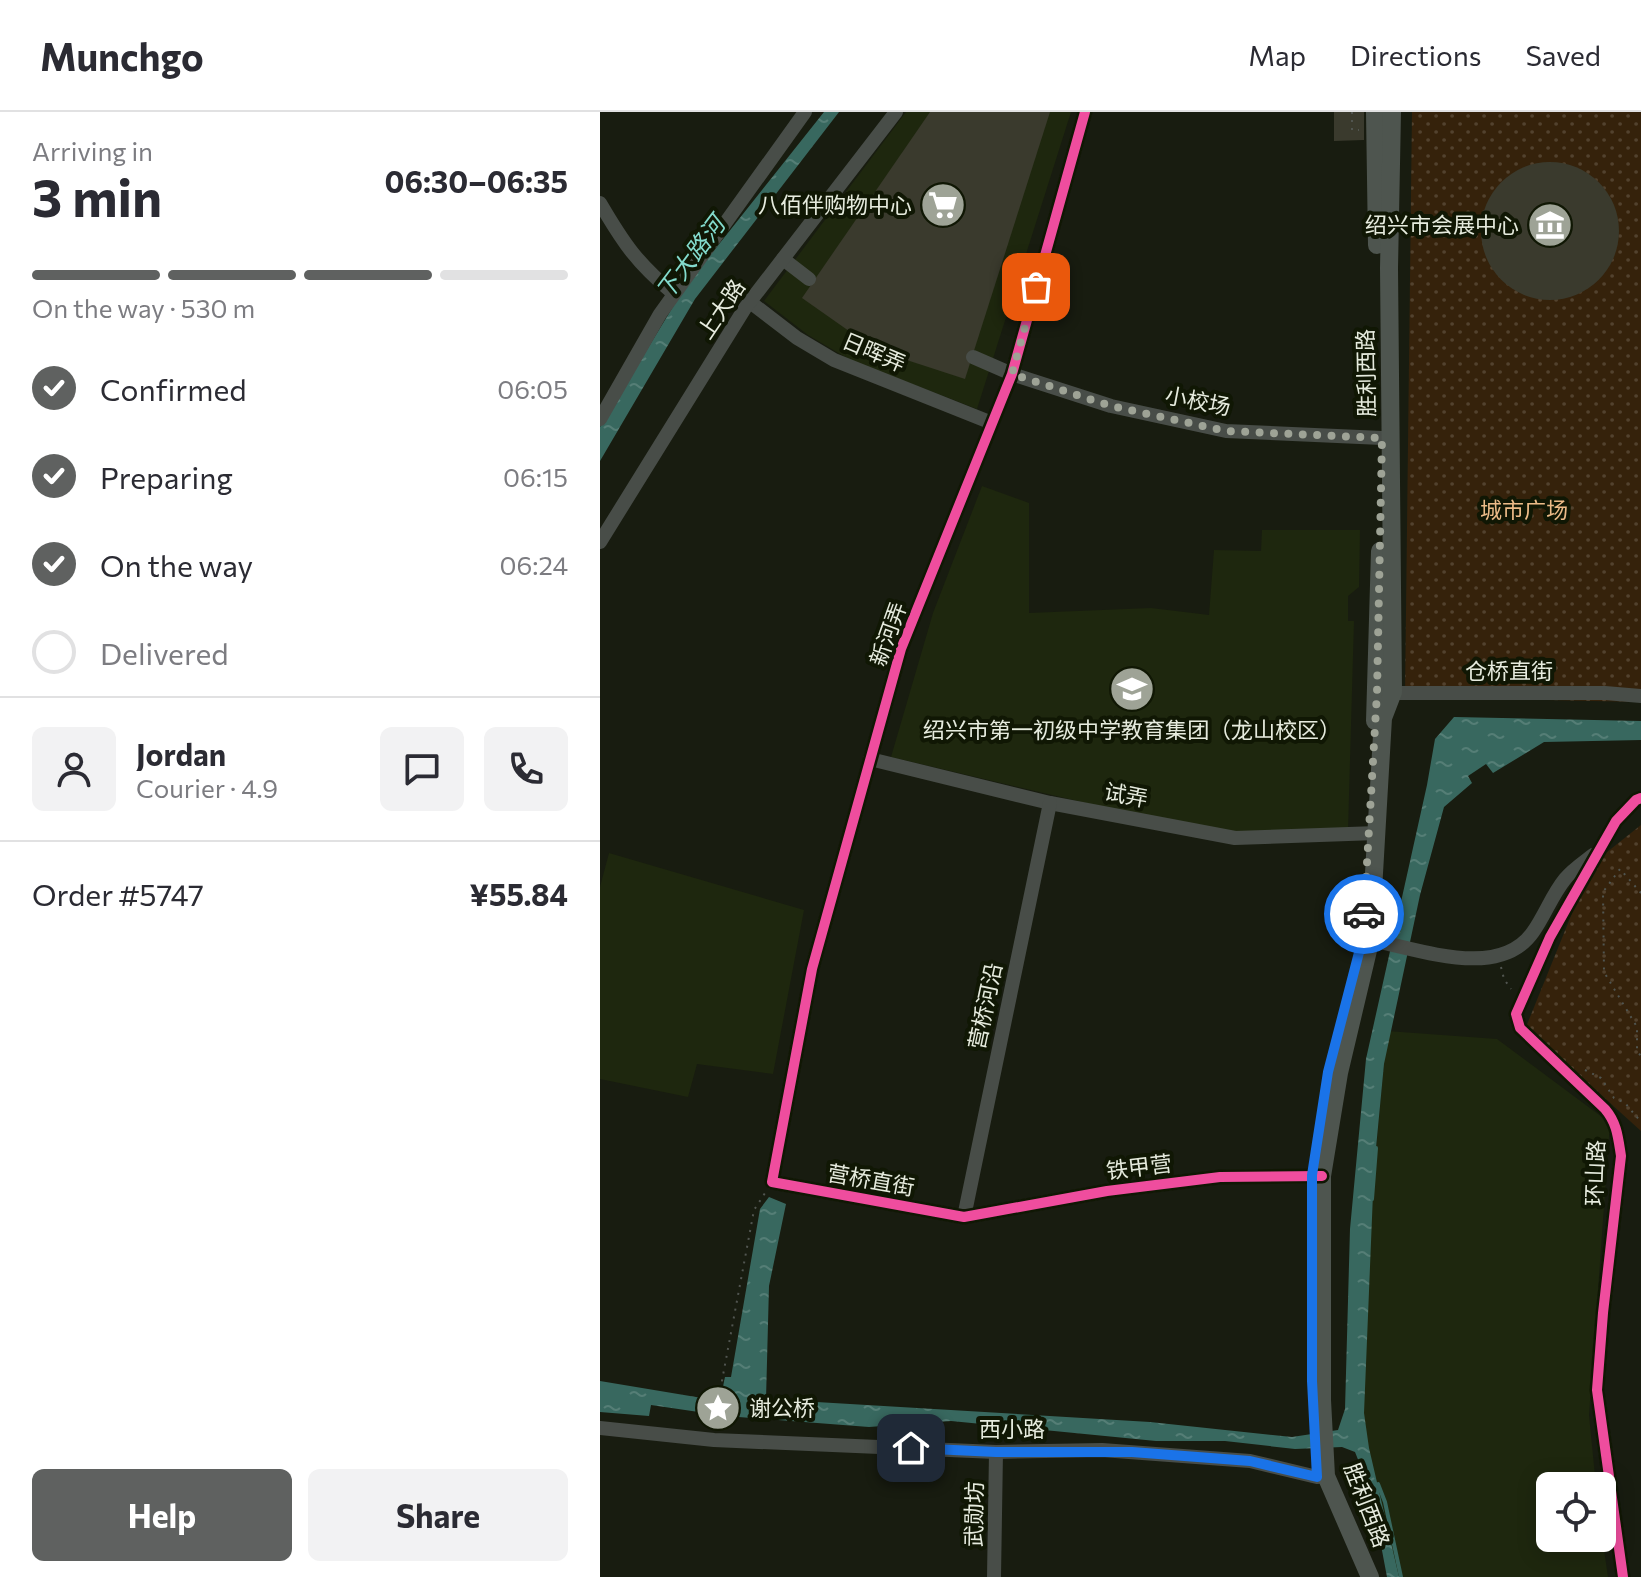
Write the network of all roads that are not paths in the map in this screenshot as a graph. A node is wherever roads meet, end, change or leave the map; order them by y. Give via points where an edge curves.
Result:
1 (805, 112) edge
2 (896, 112) edge
3 (1085, 112) edge
4 (1375, 112) edge
5 (1392, 112) edge
6 (600, 203) edge
7 (783, 259) junction
8 (809, 279) dead end
9 (674, 294) junction
10 (750, 302) junction
11 (973, 357) dead end
12 (1012, 374) junction
13 (600, 419) edge
14 (992, 423) junction
15 (1382, 438) junction
16 (600, 542) edge
17 (1385, 692) junction
18 (1641, 696) edge
19 (870, 759) junction
20 (1641, 798) edge
21 (1050, 803) junction
22 (1373, 834) junction
23 (1600, 849) junction
24 (1379, 941) junction
25 (1317, 1176) junction
26 (772, 1182) joint
27 (964, 1217) junction
28 (600, 1428) edge
29 (996, 1452) junction
30 (1321, 1468) junction
31 (994, 1577) edge
32 (1357, 1577) edge
33 (1370, 1577) edge
34 (1623, 1577) edge

1 - 9 street
2 - 7 street, 上大路
3 - 12 street, 新河弄
4 - 15 main road, 胜利西路
5 - 17 main road, 胜利西路
6 - 9 street via 625,247
7 - 8 street
7 - 10 street, 上大路
9 - 13 street
10 - 14 street, 日晖弄 via 834,360
10 - 16 street, 上大路
11 - 12 street, 小校场
12 - 14 street, 新河弄
12 - 15 street, 小校场 via 1111,406 1226,431
14 - 19 street, 新河弄 via 901,649
15 - 17 main road, 胜利西路
17 - 18 street, 仓桥直街
17 - 22 main road, 胜利西路
19 - 21 street, 试弄
19 - 26 street, 新河弄 via 812,969
20 - 23 street, 环山路 via 1616,821
21 - 22 street, 试弄 via 1235,838
21 - 27 street, 营桥河沿
22 - 24 main road, 胜利西路
22 - 25 main road, 胜利西路 via 1362,941 1328,1072
23 - 24 street via 1566,877 1532,934 1495,956 1454,957
23 - 34 street, 环山路 via 1550,937 1516,1014 1520,1028 1605,1109 1617,1129 1621,1156 1597,1390
24 - 25 main road, 胜利西路 via 1339,1073
25 - 27 street, 铁甲营 via 1206,1179
25 - 30 main road, 胜利西路
26 - 27 street, 营桥直街
28 - 29 street, 西小路 via 714,1440
29 - 30 street, 西小路 via 1102,1450
29 - 31 street, 武勋坊
30 - 32 main road, 胜利西路 via 1321,1492
30 - 33 main road, 胜利西路

